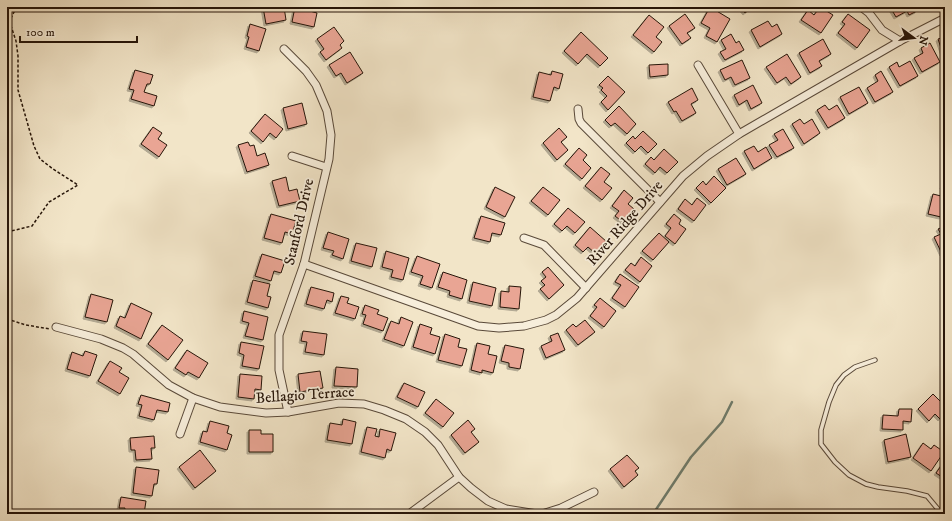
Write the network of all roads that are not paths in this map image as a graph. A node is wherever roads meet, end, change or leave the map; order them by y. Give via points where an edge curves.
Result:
1 (861, 7) edge
2 (945, 18) edge
3 (900, 41) junction
4 (284, 49) dead end
5 (698, 65) dead end
6 (578, 109) dead end
7 (739, 134) junction
8 (292, 156) dead end
9 (326, 167) junction
10 (660, 202) junction
11 (524, 238) dead end
12 (304, 264) junction
13 (586, 288) junction
14 (56, 327) road end
15 (876, 360) dead end
16 (193, 398) junction
17 (288, 412) junction
18 (180, 434) dead end
19 (459, 477) junction
20 (594, 492) dead end
21 (409, 514) edge
22 (537, 514) edge
23 (542, 514) edge
24 (942, 514) edge

1 - 3 street via 882,30
2 - 3 street, River Ridge Drive
3 - 7 street, River Ridge Drive
4 - 9 street, Stanford Drive via 306,71 324,103 331,135
5 - 7 street
6 - 10 street via 581,123
7 - 10 street, River Ridge Drive via 694,166
8 - 9 street
9 - 12 street, Stanford Drive
10 - 13 street, River Ridge Drive
11 - 13 street via 544,245
12 - 13 street, River Ridge Drive via 487,328 516,327 546,320 571,303
12 - 17 street, Stanford Drive via 278,335 279,370
14 - 16 street, Bellagio Terrace via 101,339 123,348 169,385
15 - 24 lane via 855,367 836,385 821,430 821,444 834,462 849,475 866,484 927,496
16 - 17 street, Bellagio Terrace via 220,407 245,411
16 - 18 street
17 - 19 street, Bellagio Terrace via 338,403 364,404 384,410 406,419 425,432 438,444
19 - 21 street
19 - 22 street, Bellagio Terrace via 488,501 506,508
20 - 23 street

